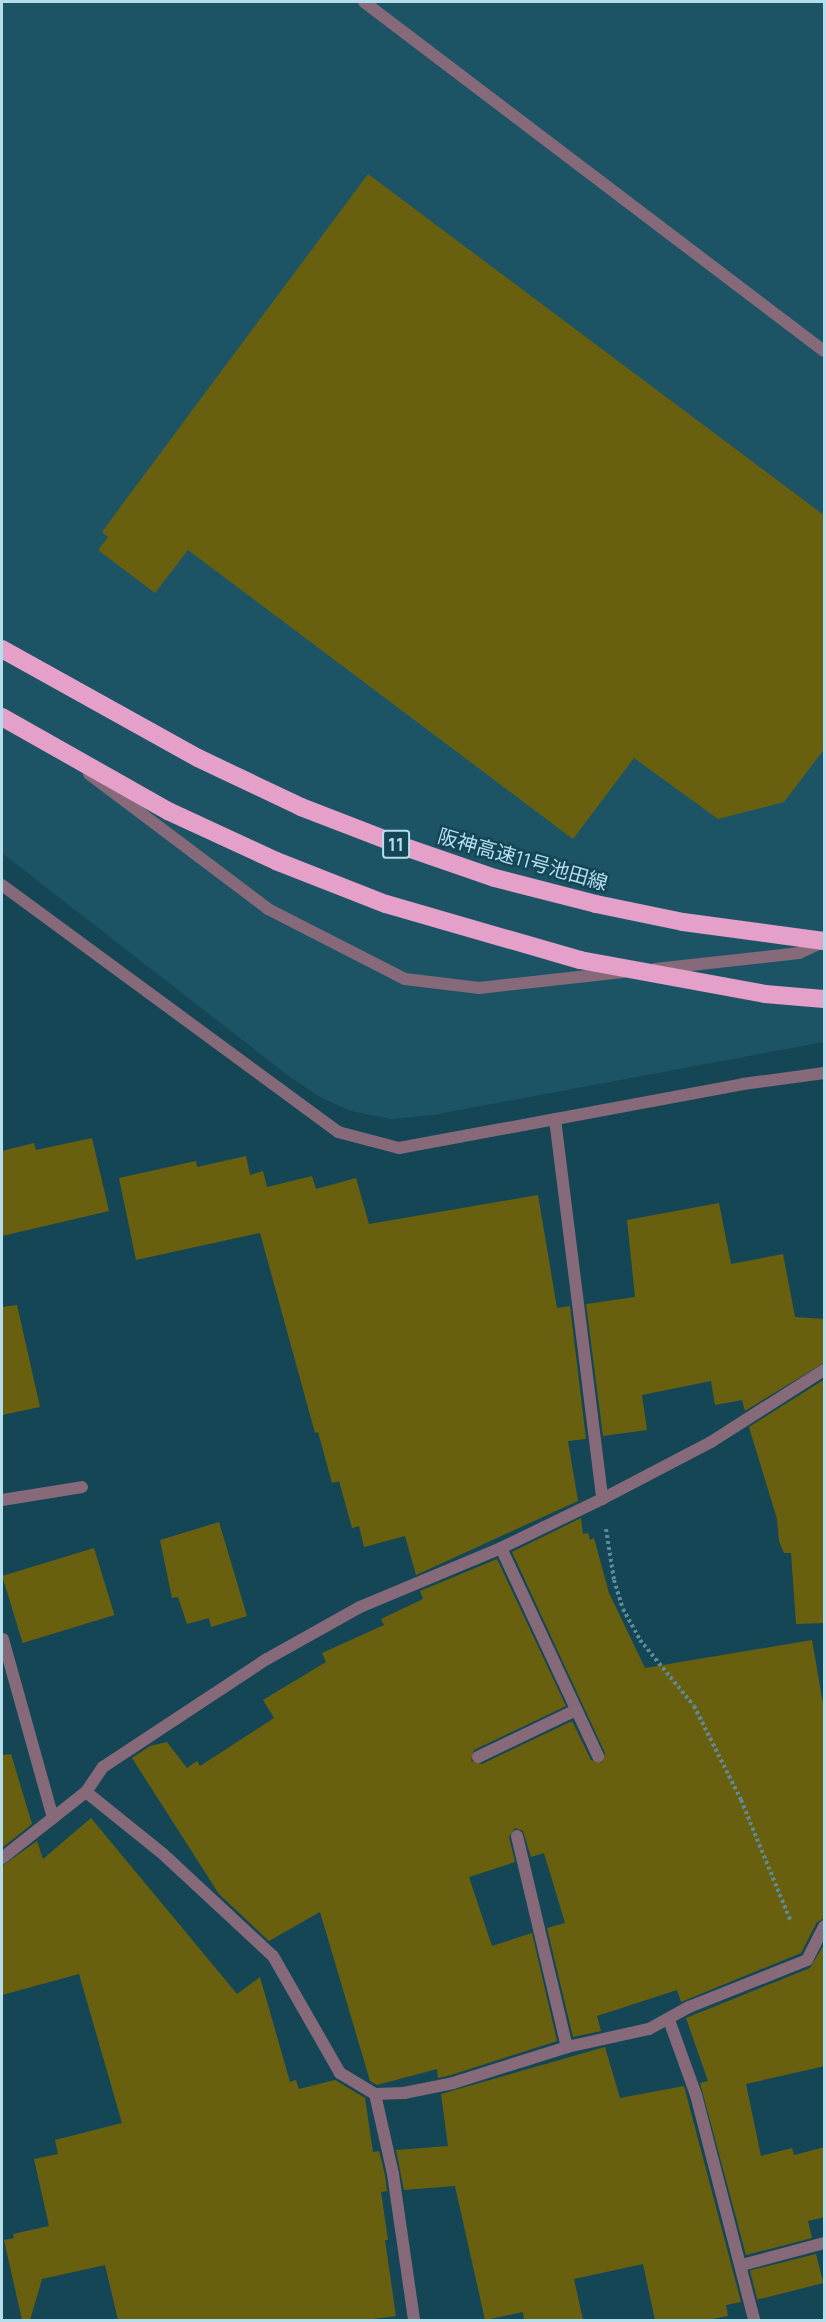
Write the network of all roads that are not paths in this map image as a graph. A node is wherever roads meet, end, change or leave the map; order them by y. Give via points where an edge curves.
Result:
1 (364, 2) edge
2 (825, 351) edge
3 (2, 649) edge
4 (2, 709) edge
5 (2, 717) edge
6 (2, 885) edge
7 (825, 941) edge
8 (825, 999) edge
9 (825, 1073) edge
10 (555, 1119) junction
11 (825, 1370) edge
12 (82, 1487) dead end
13 (602, 1499) junction
14 (2, 1500) edge
15 (501, 1548) junction
16 (3, 1639) edge
17 (576, 1710) junction
18 (598, 1756) dead end
19 (478, 1757) dead end
20 (86, 1792) junction
21 (53, 1818) junction
22 (517, 1836) dead end
23 (2, 1858) edge
24 (825, 1926) edge
25 (669, 2020) junction
26 (567, 2047) junction
27 (375, 2094) junction
28 (825, 2243) edge
29 (742, 2265) junction
30 (414, 2320) edge
31 (754, 2320) edge

1 - 2 street
3 - 7 highway, 阪神高速11号池田線 / 11 via 198,758 301,807 402,846 495,878 596,904 694,924
4 - 7 street via 268,909 405,979 479,988 799,953
5 - 8 highway via 168,811 276,861 386,904 580,960 765,994
6 - 10 street via 338,1132 399,1148
9 - 10 street
10 - 13 street
11 - 13 street via 711,1442
12 - 14 street
13 - 15 street
15 - 17 street
15 - 20 street via 360,1607 267,1659 103,1767
16 - 21 street
17 - 18 street
17 - 19 street
20 - 21 street
20 - 27 street via 162,1853 273,1956 340,2073
21 - 23 street
22 - 26 street
24 - 25 street via 807,1960 689,2007
25 - 26 street via 649,2029
25 - 29 street via 696,2096
26 - 27 street via 453,2083 404,2093
27 - 30 street via 393,2174
28 - 29 street
29 - 31 street

